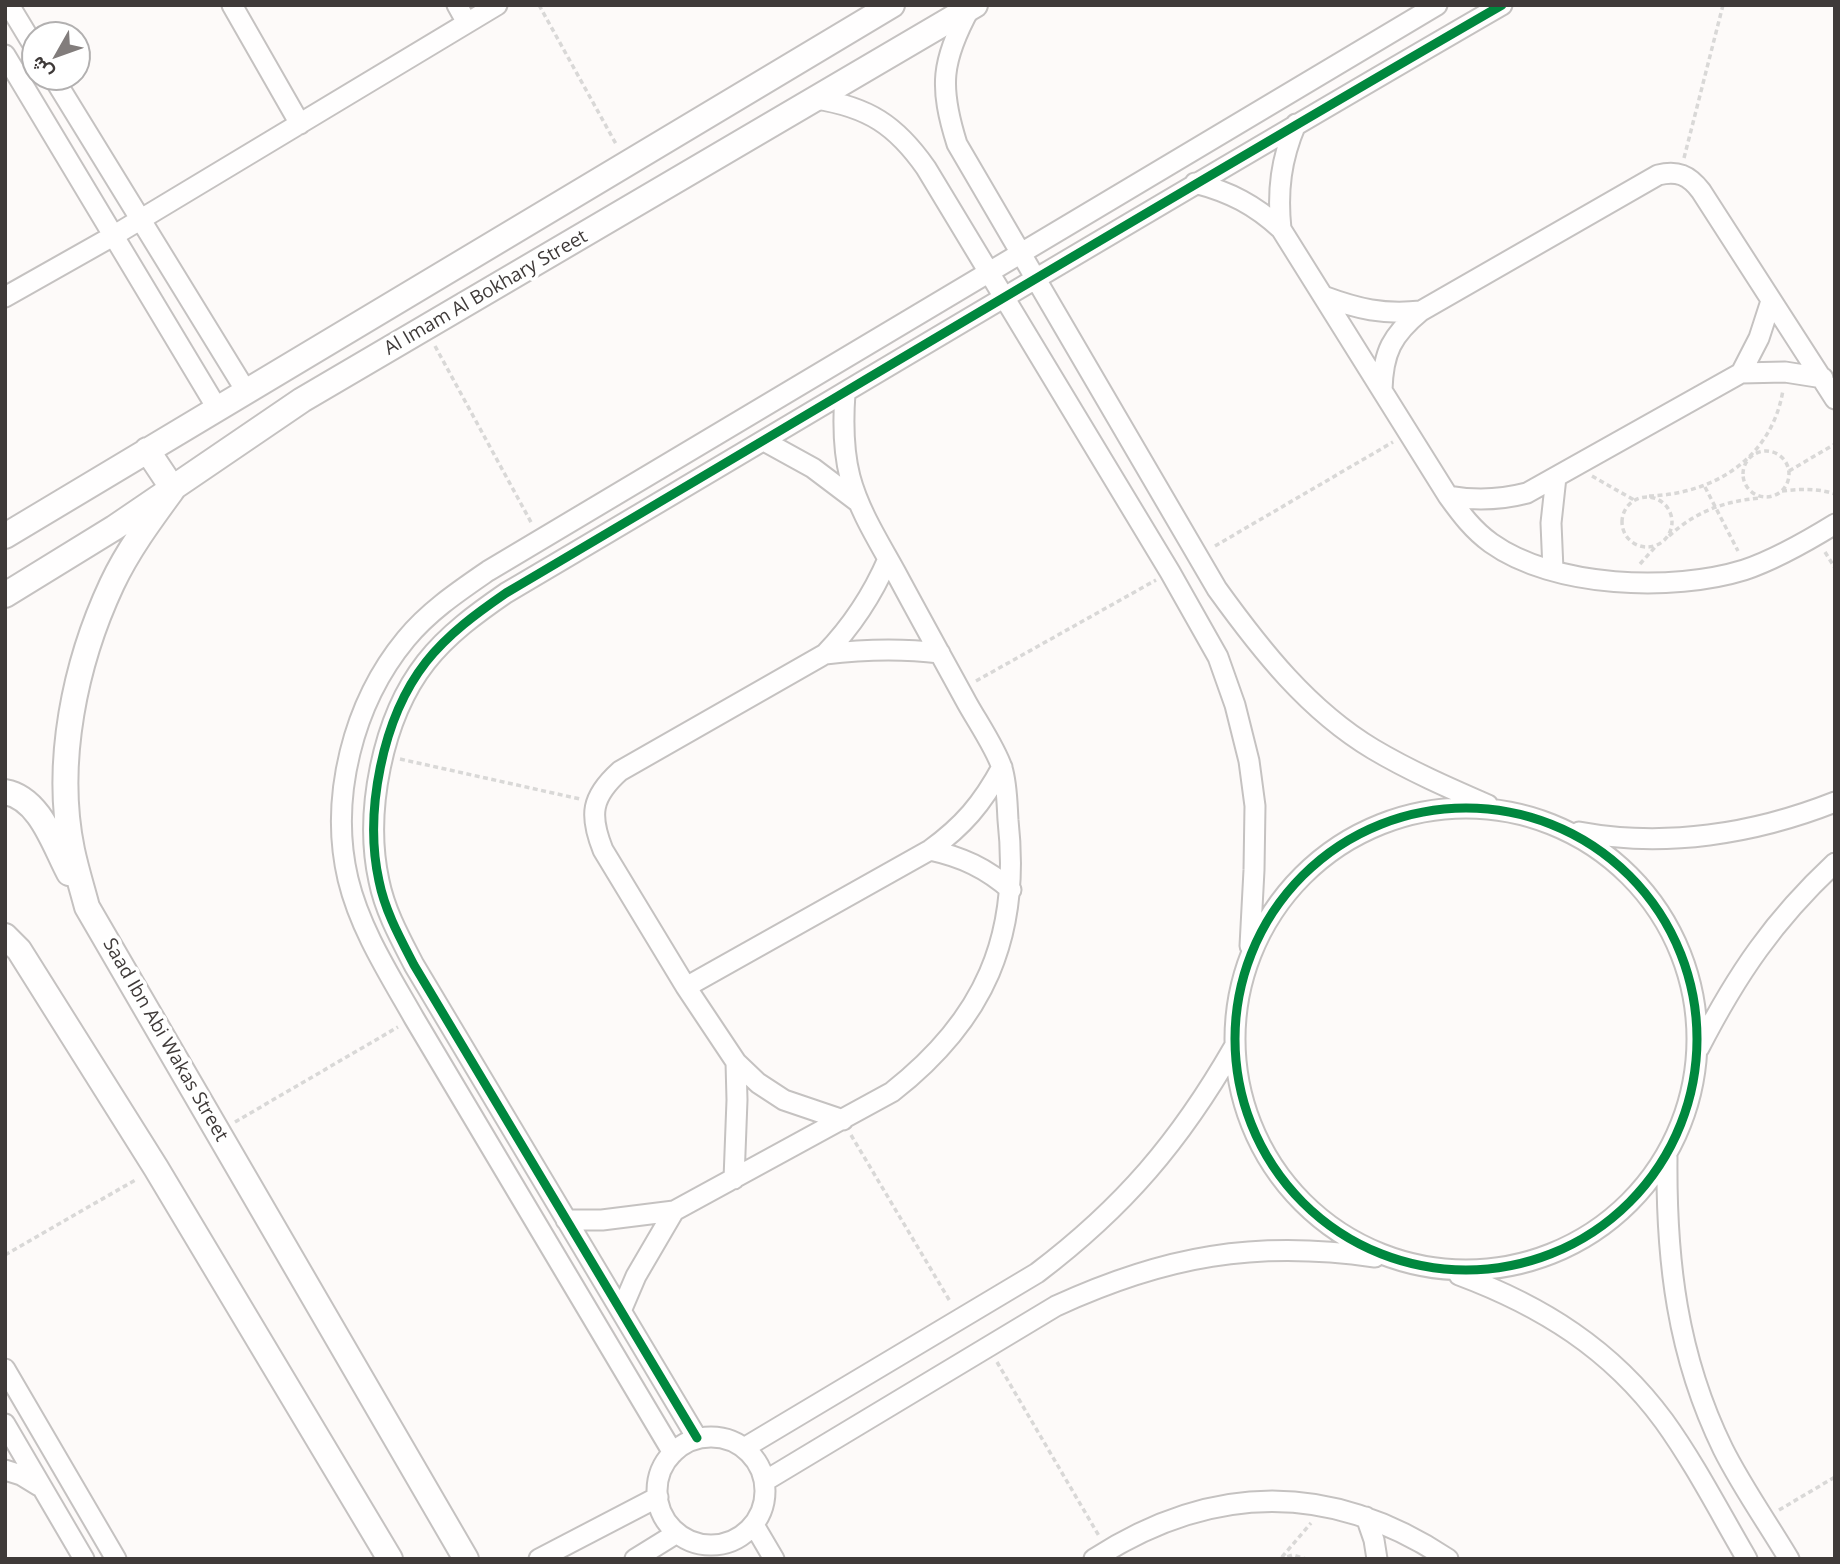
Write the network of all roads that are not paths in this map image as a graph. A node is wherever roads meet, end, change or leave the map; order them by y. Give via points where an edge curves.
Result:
1 (9, 5) edge
2 (232, 5) edge
3 (457, 5) edge
4 (497, 5) edge
5 (892, 5) edge
6 (1437, 5) edge
7 (1502, 5) edge
8 (973, 7) edge
9 (467, 23) junction
10 (21, 25) edge
11 (5, 55) edge
12 (62, 91) edge
13 (816, 99) junction
14 (300, 124) junction
15 (1296, 124) junction
16 (1195, 183) junction
17 (140, 220) junction
18 (1281, 229) junction
19 (113, 236) junction
20 (1020, 252) junction
21 (989, 272) junction
22 (1036, 279) junction
23 (5, 296) edge
24 (1323, 296) junction
25 (1004, 298) junction
26 (1771, 301) junction
27 (1421, 311) junction
28 (1741, 373) junction
29 (1823, 378) junction
30 (1382, 390) junction
31 (246, 391) junction
32 (845, 393) junction
33 (1835, 399) edge
34 (217, 408) junction
35 (764, 441) junction
36 (147, 450) junction
37 (1556, 477) junction
38 (173, 489) junction
39 (1448, 496) junction
40 (858, 502) junction
41 (1835, 524) edge
42 (5, 536) edge
43 (888, 559) junction
44 (1553, 570) junction
45 (5, 595) edge
46 (940, 653) junction
47 (825, 654) junction
48 (1002, 767) junction
49 (5, 792) edge
50 (1835, 802) edge
51 (1495, 808) junction
52 (1568, 830) junction
53 (930, 850) junction
54 (1835, 863) edge
55 (1011, 890) junction
56 (88, 907) junction
57 (5, 928) edge
58 (12, 943) edge
59 (1249, 954) junction
60 (686, 986) junction
61 (1234, 1046) junction
62 (1699, 1049) junction
63 (736, 1062) junction
64 (843, 1120) junction
65 (1667, 1157) junction
66 (734, 1179) junction
67 (674, 1211) junction
68 (566, 1220) junction
69 (1399, 1261) junction
70 (1448, 1271) junction
71 (621, 1311) junction
72 (5, 1369) edge
73 (5, 1424) edge
74 (697, 1438) junction
75 (744, 1448) junction
76 (673, 1453) junction
77 (5, 1470) edge
78 (765, 1480) junction
79 (42, 1488) junction
80 (658, 1497) junction
81 (1366, 1517) junction
82 (754, 1525) junction
83 (677, 1533) junction
84 (729, 1551) edge
85 (1100, 1554) edge
86 (84, 1559) edge
87 (116, 1559) edge
88 (390, 1559) edge
89 (467, 1559) edge
90 (539, 1559) edge
91 (635, 1559) edge
92 (774, 1559) edge
93 (1377, 1559) edge
94 (1448, 1559) edge
95 (1746, 1559) edge
96 (1789, 1559) edge

1 - 10 street
2 - 14 street
3 - 9 street
4 - 9 street
5 - 31 street, Al Imam Al Bokhary Street
6 - 20 street
7 - 15 street
8 - 13 street, Al Imam Al Bokhary Street
8 - 20 street via 953,40 944,74 946,110 957,144
9 - 14 street
11 - 19 street
12 - 17 street
13 - 21 street via 868,113 911,146
13 - 38 street, Al Imam Al Bokhary Street via 302,400
14 - 17 street
15 - 16 street
15 - 18 street via 1280,175
16 - 18 street via 1242,199
16 - 22 street
17 - 19 street
17 - 31 street
18 - 24 street
19 - 23 street
19 - 34 street
20 - 21 street
20 - 22 street
21 - 25 street
21 - 76 street via 540,538 441,604 383,670 353,739 344,782 342,839 348,879 381,962
22 - 25 street
22 - 51 street via 1217,589 1284,676 1370,747
24 - 27 street via 1369,310
24 - 30 street
25 - 32 street
25 - 59 street via 1219,657 1249,761 1255,806
26 - 27 street via 1701,191 1680,173 1668,172
26 - 28 street
26 - 29 street
27 - 30 street via 1390,345
28 - 29 street via 1785,372
28 - 37 street
29 - 33 street
30 - 39 street
31 - 34 street, Al Imam Al Bokhary Street
32 - 35 street
32 - 40 street via 845,448
34 - 36 street, Al Imam Al Bokhary Street
35 - 40 street via 813,468
35 - 68 street via 470,618 425,664 400,703 384,755 373,799 372,836 390,918
36 - 38 street
36 - 42 street, Al Imam Al Bokhary Street
37 - 39 street via 1527,494 1502,500
37 - 44 street via 1551,523
38 - 45 street, Al Imam Al Bokhary Street
38 - 56 street, Saad Ibn Abi Wakas Street via 113,582 77,685 68,739 66,794 71,849
39 - 44 street via 1467,523 1492,544
40 - 43 street
41 - 44 street via 1747,569 1688,582 1628,583
43 - 46 street
43 - 47 street via 862,610
46 - 47 street via 902,648
46 - 48 street
47 - 60 street via 621,771 605,784 596,803 594,827 603,850
48 - 53 street via 972,814
48 - 55 street via 1012,853
49 - 56 street via 28,802 38,814
50 - 52 street via 1793,819 1710,835 1615,839
51 - 52 street
51 - 59 street via 1433,808 1374,825 1321,856 1279,900
52 - 62 street via 1613,859 1650,898 1678,944 1694,995
53 - 55 street via 974,863
53 - 60 street
54 - 62 street via 1772,928
55 - 64 street via 996,957 965,1019 919,1071
56 - 89 street, Saad Ibn Abi Wakas Street
57 - 58 street
58 - 88 street via 156,1168
59 - 61 street via 1237,1000
60 - 63 street
61 - 69 street via 1243,1103 1266,1156 1301,1202 1346,1237
61 - 75 street via 1176,1138 1104,1219 1037,1273
62 - 65 street via 1689,1105
63 - 64 street via 784,1100
63 - 66 street
64 - 66 street
65 - 70 street via 1636,1199 1596,1232 1550,1256 1500,1269
65 - 96 street via 1670,1255 1686,1354 1724,1451
66 - 67 street
67 - 68 street
67 - 71 street via 653,1243
68 - 71 street
69 - 70 street
69 - 78 street via 1298,1250 1248,1252 1149,1269 1102,1285 1056,1306
70 - 95 street via 1499,1289 1546,1314 1591,1344 1630,1381 1665,1422
71 - 74 street
72 - 87 street
73 - 79 street
74 - 75 street via 730,1440
74 - 76 street
75 - 78 street via 758,1462
76 - 80 street via 663,1466
77 - 79 street
78 - 82 street via 764,1504
79 - 86 street
80 - 83 street via 661,1511
80 - 90 street
81 - 85 street via 1324,1504 1252,1502 1214,1507 1141,1531
81 - 93 street
81 - 94 street via 1396,1528
82 - 84 street
82 - 92 street
83 - 84 street
83 - 91 street

